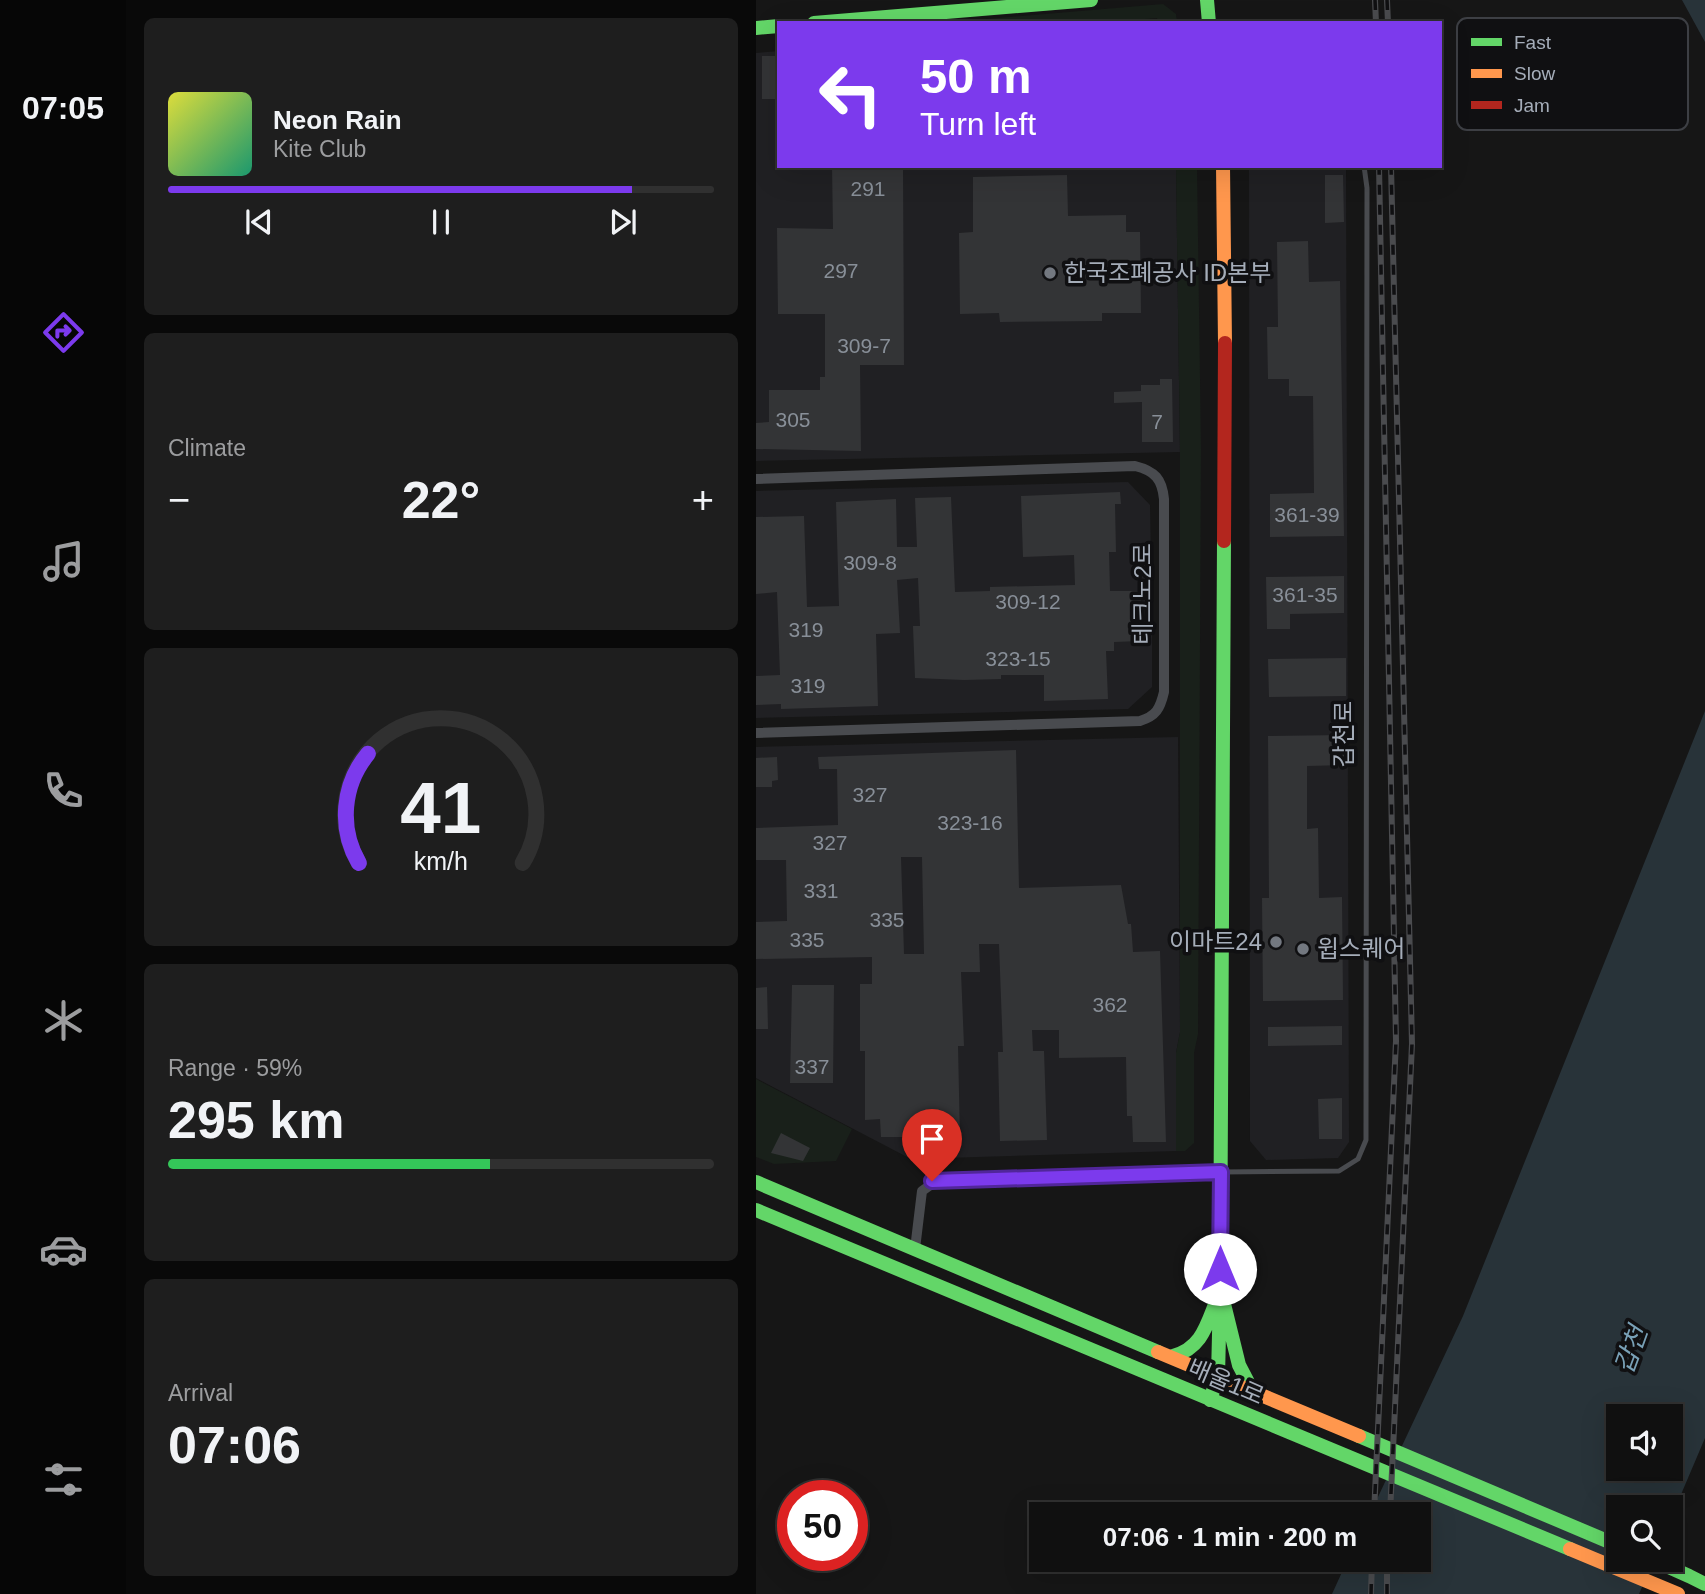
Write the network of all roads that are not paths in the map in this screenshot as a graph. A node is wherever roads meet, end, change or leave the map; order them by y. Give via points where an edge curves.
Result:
1 (1091, 0) edge
2 (1207, 0) edge
3 (838, 21) edge
4 (1209, 21) edge
5 (777, 26) edge
6 (756, 27) edge
7 (1223, 168) edge
8 (1364, 168) edge
9 (756, 479) edge
10 (756, 733) edge
11 (1221, 1172) junction
12 (756, 1182) edge
13 (756, 1210) edge
14 (915, 1249) junction
15 (1220, 1293) junction
16 (1171, 1356) junction
17 (1218, 1376) junction
18 (1253, 1391) junction
19 (1210, 1400) junction
20 (1606, 1540) edge
21 (1680, 1572) edge
22 (1705, 1582) edge
23 (1678, 1594) edge

1 - 3 main road
2 - 4 main road
5 - 6 main road
7 - 11 main road
8 - 11 lane, 갑천로 via 1366,1140 1358,1159 1339,1171
9 - 10 street, 테크노2로 via 1135,466 1158,477 1164,499 1164,692 1153,717 1140,722
11 - 14 street via 939,1179 922,1191
11 - 15 main road
12 - 14 main road, 배울1로
13 - 19 main road, 배울1로
14 - 16 main road, 배울1로
15 - 16 main road via 1201,1342 1189,1353
15 - 17 main road
15 - 18 main road via 1230,1317 1239,1365
16 - 17 main road, 배울1로
17 - 18 main road, 배울1로
17 - 19 main road
18 - 20 main road, 배울1로
19 - 23 main road, 배울1로
21 - 22 main road

